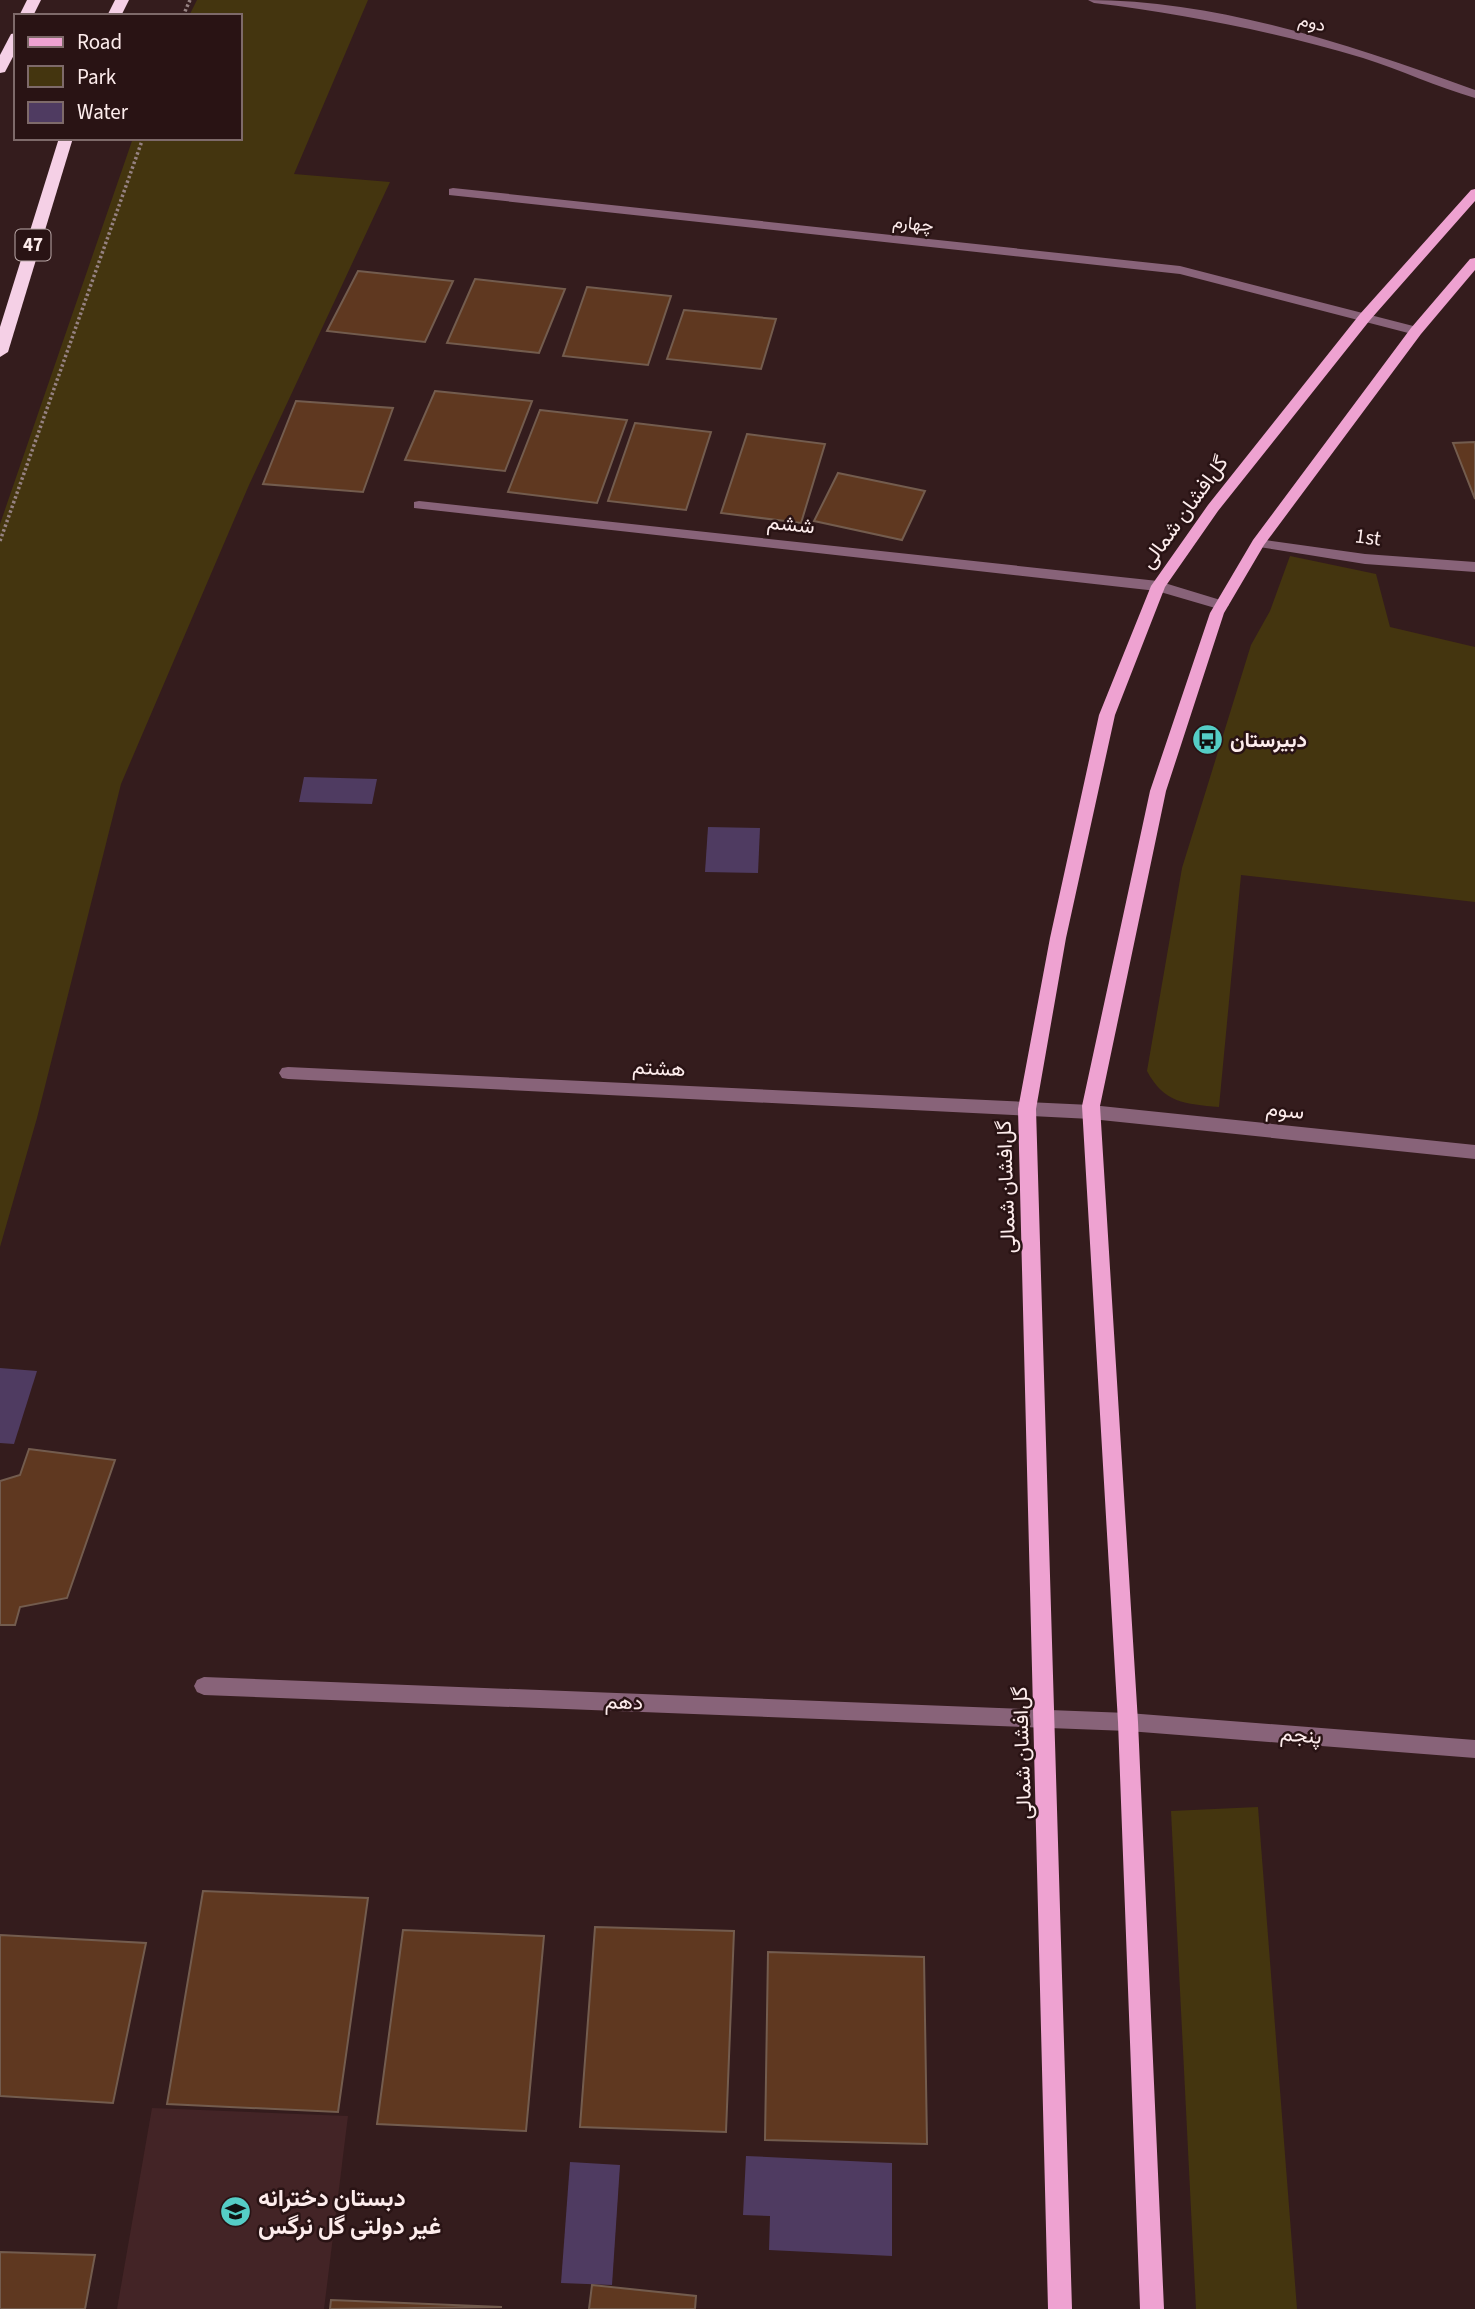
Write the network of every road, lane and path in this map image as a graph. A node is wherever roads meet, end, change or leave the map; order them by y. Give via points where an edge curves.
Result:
1 (1094, 0) edge
2 (14, 41) edge
3 (0, 69) edge
4 (1475, 94) edge
5 (65, 140) edge
6 (142, 140) edge
7 (453, 192) dead end
8 (1475, 193) edge
9 (1475, 261) edge
10 (1365, 317) junction
11 (1416, 331) junction
12 (0, 352) edge
13 (419, 505) dead end
14 (0, 541) edge
15 (1258, 543) junction
16 (1475, 568) edge
17 (1157, 586) junction
18 (1222, 605) junction
19 (288, 1073) dead end
20 (1027, 1109) junction
21 (1091, 1112) junction
22 (1475, 1152) edge
23 (204, 1686) dead end
24 (1043, 1718) junction
25 (1128, 1722) junction
26 (1475, 1749) edge
27 (1060, 2309) edge
28 (1152, 2309) edge

1 - 4 street, دوم via 1194,13 1280,33 1365,55
2 - 3 highway
5 - 12 highway, 47
6 - 14 path
7 - 10 street, چهارم via 1180,270
8 - 10 main road, گل‌افشان شمالی
9 - 11 main road
10 - 11 street, چهارم
10 - 17 main road, گل‌افشان شمالی
11 - 15 main road
13 - 17 street, ششم
15 - 16 street, 1st via 1365,559
15 - 18 main road
17 - 18 street, ششم
17 - 20 main road, گل‌افشان شمالی via 1107,715 1058,938
18 - 21 main road via 1158,791
19 - 20 street, هشتم
20 - 21 street, هشتم
20 - 24 main road, گل‌افشان شمالی
21 - 22 street, سوم
21 - 25 main road
23 - 24 street, دهم
24 - 25 street, دهم
24 - 27 main road, گل‌افشان شمالی
25 - 26 street, پنجم
25 - 28 main road

